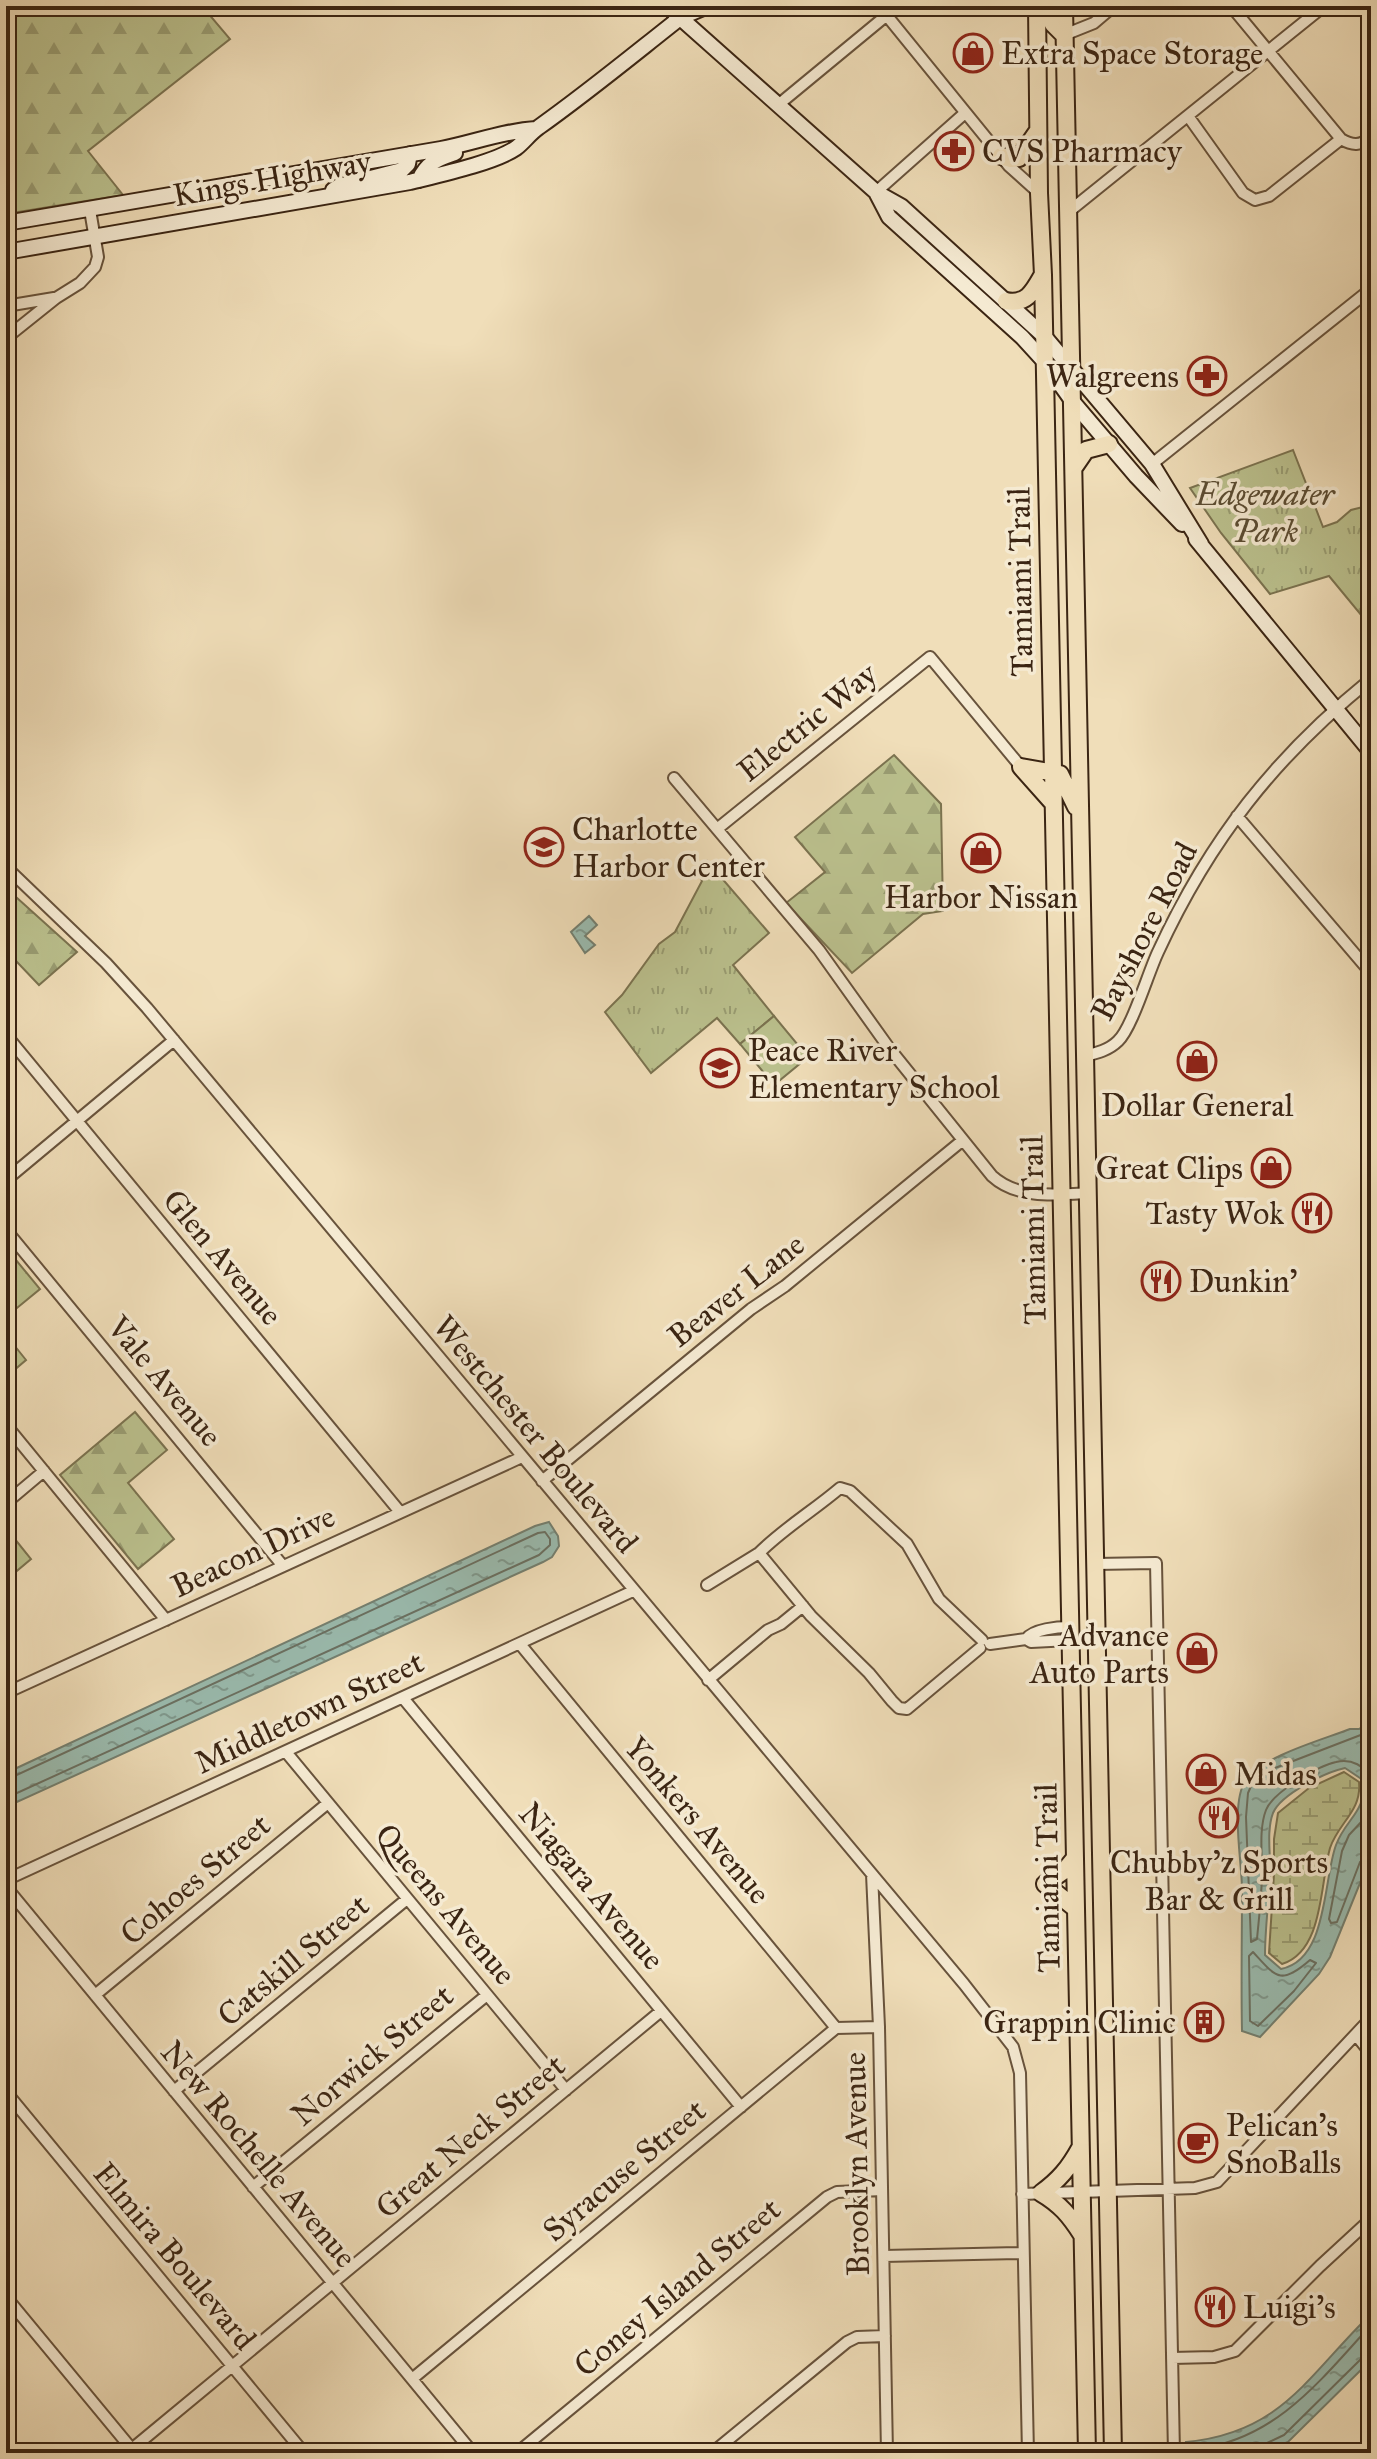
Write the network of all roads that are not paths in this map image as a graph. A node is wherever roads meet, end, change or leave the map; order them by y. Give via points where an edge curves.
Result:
1 (667, 6) edge
2 (690, 6) edge
3 (708, 6) edge
4 (1037, 6) edge
5 (1045, 6) edge
6 (1064, 6) edge
7 (1114, 6) edge
8 (1231, 6) edge
9 (1324, 6) edge
10 (883, 10) edge
11 (680, 18) junction
12 (1064, 35) junction
13 (1268, 51) junction
14 (778, 105) junction
15 (965, 113) junction
16 (1188, 116) junction
17 (536, 129) junction
18 (1038, 131) junction
19 (1371, 137) edge
20 (1341, 139) junction
21 (468, 144) junction
22 (410, 154) junction
23 (1001, 156) junction
24 (419, 180) junction
25 (211, 189) junction
26 (876, 192) junction
27 (1039, 193) junction
28 (324, 197) junction
29 (90, 210) junction
30 (1067, 213) junction
31 (215, 216) junction
32 (6, 223) edge
33 (95, 238) junction
34 (6, 252) edge
35 (1043, 275) junction
36 (1371, 289) edge
37 (56, 298) junction
38 (1006, 301) junction
39 (6, 306) edge
40 (1044, 336) junction
41 (6, 338) edge
42 (1043, 360) junction
43 (1073, 372) junction
44 (1073, 402) junction
45 (1109, 444) junction
46 (1152, 464) junction
47 (1074, 468) junction
48 (1201, 544) junction
49 (1371, 679) edge
50 (1336, 707) junction
51 (1051, 715) junction
52 (1371, 752) edge
53 (1079, 758) junction
54 (1021, 767) junction
55 (1052, 771) junction
56 (674, 778) dead end
57 (1053, 803) junction
58 (1080, 816) junction
59 (1237, 816) junction
60 (717, 829) junction
61 (6, 867) edge
62 (1371, 973) edge
63 (6, 1035) edge
64 (174, 1040) junction
65 (1085, 1056) junction
66 (77, 1121) junction
67 (963, 1140) junction
68 (6, 1180) edge
69 (1088, 1193) junction
70 (1061, 1194) junction
71 (6, 1230) edge
72 (6, 1425) edge
73 (522, 1457) junction
74 (44, 1471) junction
75 (542, 1481) junction
76 (6, 1503) edge
77 (1067, 1509) junction
78 (400, 1512) junction
79 (759, 1553) junction
80 (1095, 1564) junction
81 (283, 1566) junction
82 (1069, 1571) junction
83 (707, 1585) dead end
84 (633, 1591) junction
85 (803, 1606) junction
86 (1096, 1616) junction
87 (166, 1620) junction
88 (1070, 1633) junction
89 (520, 1644) junction
90 (984, 1644) junction
91 (708, 1680) junction
92 (6, 1693) edge
93 (403, 1698) junction
94 (286, 1752) junction
95 (328, 1803) junction
96 (1074, 1859) junction
97 (872, 1874) junction
98 (6, 1880) edge
99 (6, 1887) edge
100 (407, 1899) junction
101 (1076, 1909) junction
102 (95, 1995) junction
103 (487, 1995) junction
104 (661, 2011) junction
105 (1371, 2018) edge
106 (879, 2027) junction
107 (836, 2028) junction
108 (1356, 2035) junction
109 (1371, 2054) edge
110 (566, 2090) junction
111 (174, 2091) junction
112 (6, 2092) edge
113 (741, 2107) junction
114 (1081, 2147) junction
115 (253, 2187) junction
116 (1169, 2188) junction
117 (882, 2190) junction
118 (1082, 2191) junction
119 (1108, 2191) junction
120 (1041, 2193) junction
121 (1022, 2194) junction
122 (1371, 2219) edge
123 (1083, 2236) junction
124 (1023, 2253) junction
125 (884, 2256) junction
126 (333, 2283) junction
127 (6, 2297) edge
128 (885, 2336) junction
129 (1172, 2358) junction
130 (232, 2366) junction
131 (412, 2379) junction
132 (1371, 2448) edge
133 (131, 2452) edge
134 (304, 2453) edge
135 (473, 2453) edge
136 (517, 2453) edge
137 (712, 2453) edge
138 (887, 2453) edge
139 (1028, 2453) edge
140 (1087, 2453) edge
141 (1113, 2453) edge
142 (1174, 2453) edge
143 (1366, 2453) edge

1 - 11 main road
2 - 11 main road, Kings Highway
3 - 11 main road, Kings Highway
4 - 18 main road, Tamiami Trail
5 - 12 main road
6 - 12 main road, Tamiami Trail
7 - 12 street via 1094,23
8 - 13 street
9 - 13 street
10 - 14 street
10 - 15 street
11 - 14 main road
11 - 17 main road, Kings Highway
12 - 30 main road, Tamiami Trail
13 - 16 street
13 - 20 street
14 - 26 main road
15 - 23 street
15 - 26 street
16 - 20 street via 1243,193 1255,200 1269,196
16 - 30 street
17 - 21 main road, Kings Highway via 508,131
17 - 24 main road, Kings Highway via 515,149
18 - 23 main road via 1019,158
18 - 27 main road, Tamiami Trail
19 - 20 street via 1351,145
21 - 22 main road, Kings Highway
21 - 24 main road via 434,160
22 - 25 main road, Kings Highway
22 - 28 main road via 402,170 339,186
23 - 27 street
24 - 28 main road, Kings Highway
25 - 29 main road, Kings Highway
25 - 31 main road
26 - 38 main road via 901,206
26 - 42 main road via 889,217
27 - 35 main road, Tamiami Trail
28 - 31 main road, Kings Highway
29 - 32 main road, Kings Highway
29 - 33 street
30 - 43 main road, Tamiami Trail
31 - 33 main road, Kings Highway
33 - 34 main road, Kings Highway
33 - 37 street via 95,267
35 - 38 main road via 1025,299
35 - 40 main road, Tamiami Trail
36 - 46 street
37 - 39 street
37 - 41 street
38 - 40 main road
40 - 42 main road, Tamiami Trail
40 - 43 main road
42 - 44 main road
42 - 51 main road, Tamiami Trail
43 - 44 main road, Tamiami Trail
43 - 46 main road
44 - 45 main road
44 - 47 main road, Tamiami Trail
45 - 47 main road via 1086,450
45 - 48 main road
46 - 48 main road
47 - 53 main road, Tamiami Trail
48 - 50 main road
49 - 50 street, Bayshore Road
50 - 52 main road
50 - 59 street, Bayshore Road
51 - 53 main road via 1061,740
51 - 55 main road, Tamiami Trail
53 - 58 main road, Tamiami Trail
54 - 55 main road
54 - 57 main road
54 - 60 street, Electric Way via 930,657
55 - 57 main road, Tamiami Trail
55 - 58 main road via 1066,781
56 - 60 street
57 - 70 main road, Tamiami Trail
58 - 65 main road, Tamiami Trail
59 - 62 street
59 - 65 street, Bayshore Road via 1170,926 1125,1033 1108,1049
60 - 67 street via 819,950
61 - 64 street, Westchester Boulevard via 106,963
63 - 66 street, Glen Avenue
64 - 66 street
64 - 73 street, Westchester Boulevard
65 - 69 main road, Tamiami Trail
66 - 68 street
66 - 78 street, Glen Avenue
67 - 70 street via 1000,1183 1024,1192
67 - 75 street, Beaver Lane
69 - 70 street
69 - 80 main road, Tamiami Trail
70 - 77 main road, Tamiami Trail
71 - 81 street, Vale Avenue
72 - 74 street
73 - 75 street, Westchester Boulevard
73 - 78 street, Beacon Drive
74 - 76 street
74 - 87 street
75 - 84 street, Westchester Boulevard
77 - 80 main road
77 - 82 main road, Tamiami Trail
78 - 81 street, Beacon Drive
79 - 83 street
79 - 85 street
79 - 90 street via 840,1488 850,1491 907,1544 939,1599
80 - 86 main road, Tamiami Trail
80 - 116 street via 1156,1563
81 - 87 street, Beacon Drive
82 - 86 main road via 1083,1586
82 - 88 main road, Tamiami Trail
84 - 89 street, Middletown Street
84 - 91 street, Westchester Boulevard
85 - 90 street via 899,1708 907,1709
85 - 91 street
86 - 119 main road, Tamiami Trail
87 - 92 street, Beacon Drive
88 - 90 street via 1031,1633 1026,1639
88 - 96 main road, Tamiami Trail
89 - 93 street, Middletown Street
89 - 107 street, Yonkers Avenue
91 - 97 street, Westchester Boulevard
93 - 94 street, Middletown Street
93 - 104 street, Niagara Avenue
94 - 95 street, Queens Avenue
94 - 98 street, Middletown Street
95 - 100 street, Queens Avenue
95 - 102 street, Cohoes Street
96 - 101 main road, Tamiami Trail
96 - 101 main road via 1045,1884
97 - 106 street, Brooklyn Avenue
97 - 121 street, Westchester Boulevard via 1013,2047 1020,2073
99 - 102 street, New Rochelle Avenue
100 - 103 street, Queens Avenue
100 - 111 street, Catskill Street
101 - 114 main road, Tamiami Trail
102 - 111 street, New Rochelle Avenue
103 - 110 street, Queens Avenue
103 - 115 street, Norwick Street
104 - 110 street, Great Neck Street
104 - 113 street, Niagara Avenue
105 - 108 street
106 - 107 street
106 - 117 street, Brooklyn Avenue
107 - 113 street, Syracuse Street
108 - 109 street
108 - 116 street via 1226,2175 1206,2186
110 - 126 street, Great Neck Street
111 - 115 street, New Rochelle Avenue
112 - 130 street, Elmira Boulevard
113 - 131 street, Syracuse Street
114 - 118 main road, Tamiami Trail
114 - 120 main road via 1065,2174
115 - 126 street, New Rochelle Avenue
116 - 119 street
116 - 129 street
117 - 125 street, Brooklyn Avenue
117 - 136 street, Coney Island Street via 827,2197
118 - 119 street
118 - 120 street
118 - 123 main road, Tamiami Trail
119 - 141 main road, Tamiami Trail
120 - 121 street
120 - 123 main road via 1058,2203
121 - 124 street
122 - 129 street via 1235,2351
123 - 140 main road, Tamiami Trail
124 - 125 street
124 - 139 street
125 - 128 street, Brooklyn Avenue
126 - 130 street, Great Neck Street
126 - 131 street, New Rochelle Avenue
127 - 133 street
128 - 137 street via 847,2342
128 - 138 street, Brooklyn Avenue
129 - 142 street
130 - 133 street, Great Neck Street
130 - 134 street, Elmira Boulevard
131 - 135 street, New Rochelle Avenue
132 - 143 street

